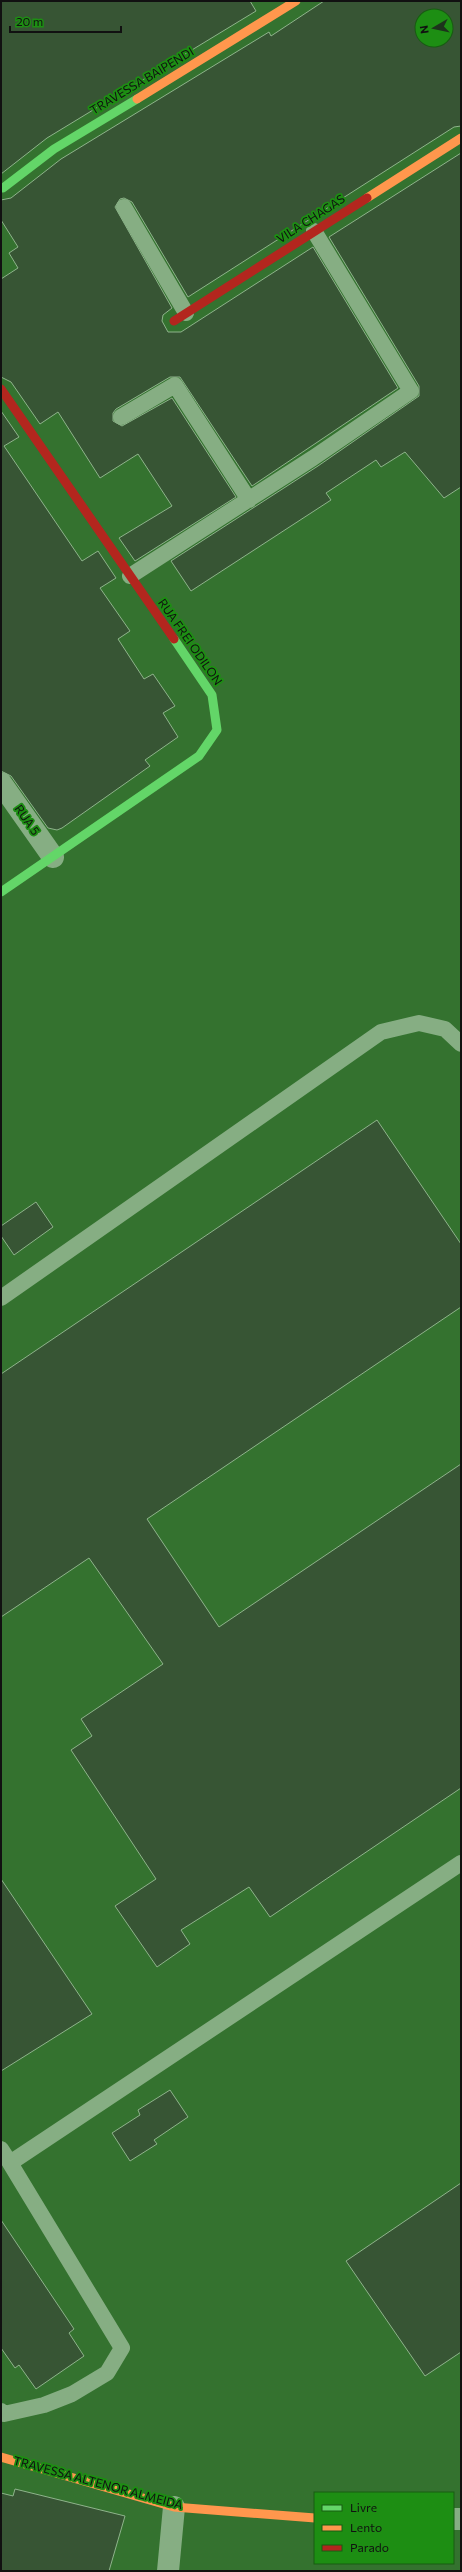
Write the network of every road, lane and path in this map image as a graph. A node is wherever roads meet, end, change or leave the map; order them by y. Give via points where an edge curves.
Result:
1 (296, 1) edge
2 (461, 138) edge
3 (3, 188) dead end
4 (124, 207) dead end
5 (314, 231) junction
6 (180, 317) joint
7 (1, 389) edge
8 (121, 417) dead end
9 (249, 500) junction
10 (130, 576) junction
11 (1, 783) edge
12 (53, 856) junction
13 (1, 892) edge
14 (461, 1044) edge
15 (1, 1298) edge
16 (461, 1863) edge
17 (1, 2149) edge
18 (10, 2163) junction
19 (1, 2411) edge
20 (1, 2457) edge
21 (174, 2506) junction
22 (314, 2518) edge
23 (168, 2571) edge

1 - 3 street, TRAVESSA BAIPENDI via 54,148
2 - 5 street, VILA CHAGAS
4 - 6 lane
5 - 6 street, VILA CHAGAS
5 - 9 lane via 411,390
7 - 10 street, RUA FREI ODILON
8 - 9 lane via 175,385
9 - 10 lane
10 - 12 street, RUA FREI ODILON via 212,696 217,730 199,756
11 - 12 street, RUA 5
12 - 13 street, RUA FREI ODILON
14 - 15 lane via 445,1029 419,1023 381,1032
16 - 18 lane
17 - 18 lane
18 - 19 lane via 122,2348 107,2373 72,2394 44,2405 4,2414
20 - 21 street, TRAVESSA ALTENOR ALMEIDA
21 - 22 street, TRAVESSA ALTENOR ALMEIDA
21 - 23 street

